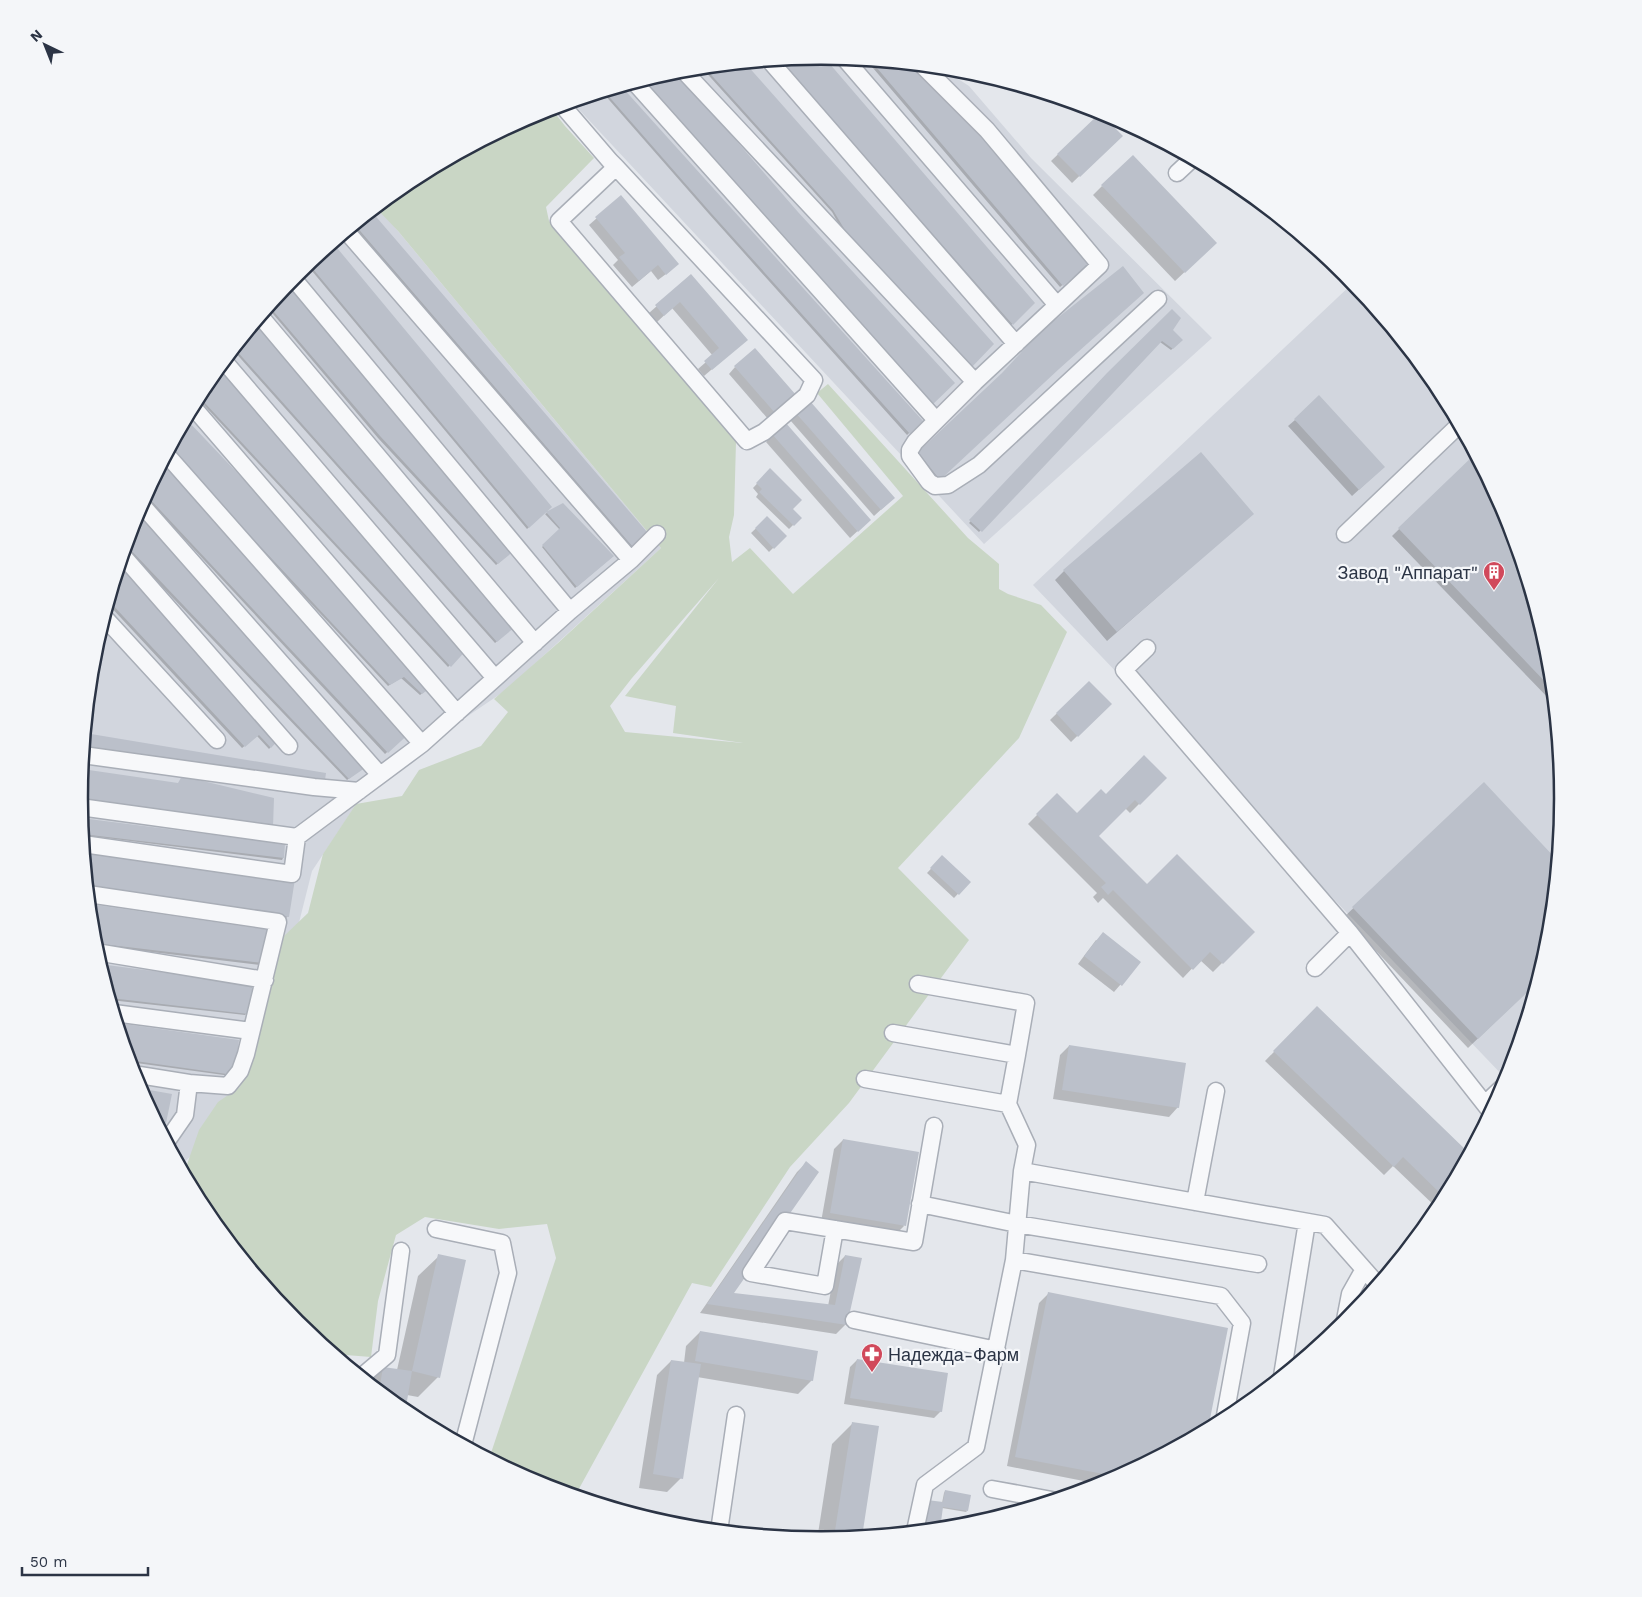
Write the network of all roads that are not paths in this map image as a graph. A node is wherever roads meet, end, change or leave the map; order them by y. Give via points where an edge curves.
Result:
1 (851, 66) edge
2 (775, 67) edge
3 (930, 73) edge
4 (690, 77) edge
5 (639, 88) edge
6 (567, 111) edge
7 (1188, 163) edge
8 (616, 168) junction
9 (1177, 173) dead end
10 (350, 237) edge
11 (298, 285) edge
12 (1158, 299) dead end
13 (1058, 305) junction
14 (264, 322) edge
15 (1016, 344) junction
16 (229, 366) edge
17 (975, 382) junction
18 (198, 413) edge
19 (936, 420) junction
20 (1454, 429) edge
21 (171, 459) edge
22 (147, 510) edge
23 (657, 534) dead end
24 (1345, 534) dead end
25 (631, 560) junction
26 (127, 561) edge
27 (570, 611) junction
28 (109, 623) edge
29 (535, 642) junction
30 (1147, 648) dead end
31 (495, 678) junction
32 (456, 713) junction
33 (217, 740) dead end
34 (422, 744) junction
35 (289, 746) dead end
36 (89, 756) edge
37 (380, 774) junction
38 (359, 792) junction
39 (88, 808) edge
40 (298, 837) junction
41 (89, 845) edge
42 (94, 895) edge
43 (1350, 932) junction
44 (104, 953) edge
45 (1315, 968) dead end
46 (265, 980) junction
47 (918, 984) dead end
48 (120, 1014) edge
49 (251, 1031) junction
50 (893, 1033) dead end
51 (1017, 1055) junction
52 (142, 1075) edge
53 (865, 1078) dead end
54 (189, 1083) junction
55 (1216, 1092) dead end
56 (1008, 1104) junction
57 (1487, 1106) edge
58 (934, 1126) dead end
59 (170, 1136) edge
60 (1022, 1171) junction
61 (1195, 1202) junction
62 (920, 1204) junction
63 (1307, 1222) junction
64 (1017, 1224) junction
65 (436, 1229) dead end
66 (835, 1229) junction
67 (401, 1251) dead end
68 (1014, 1260) junction
69 (1258, 1264) dead end
70 (1364, 1269) junction
71 (1374, 1280) edge
72 (1347, 1309) edge
73 (854, 1320) dead end
74 (997, 1350) junction
75 (1283, 1368) edge
76 (366, 1373) edge
77 (1226, 1410) edge
78 (736, 1415) dead end
79 (464, 1439) edge
80 (992, 1488) dead end
81 (1041, 1498) edge
82 (720, 1525) edge
83 (916, 1526) edge

1 - 13 lane
2 - 15 lane
3 - 13 lane via 987,130 1100,265
4 - 17 lane
5 - 19 lane
6 - 8 lane
7 - 9 lane
8 - 8 lane via 560,221 747,441 764,432 806,395 814,380
10 - 25 lane
11 - 27 lane
12 - 19 lane via 979,466 941,486 929,482 910,456 915,442
13 - 15 lane
14 - 29 lane
15 - 17 lane
16 - 31 lane
17 - 19 lane
18 - 32 lane
20 - 24 lane
21 - 34 lane
22 - 37 lane
23 - 25 lane
25 - 27 lane
26 - 35 lane
27 - 29 lane
28 - 33 lane
29 - 31 lane
30 - 43 lane via 1124,670
31 - 32 lane
32 - 34 lane
34 - 37 lane
36 - 38 lane
37 - 38 lane
38 - 40 lane
39 - 40 lane
40 - 41 lane via 292,874
42 - 46 lane via 278,922
43 - 45 lane
43 - 57 lane
44 - 46 lane
46 - 49 lane
47 - 51 lane via 1026,1003
48 - 49 lane
49 - 54 lane via 240,1071 228,1086
50 - 51 lane
51 - 56 lane
52 - 54 lane
53 - 56 lane
54 - 59 lane via 185,1115
55 - 61 lane
56 - 60 lane via 1028,1146
58 - 62 lane
60 - 61 lane
60 - 64 lane
61 - 63 lane
62 - 64 lane
62 - 66 lane via 914,1242
63 - 70 lane via 1325,1225
63 - 75 lane
64 - 68 lane
64 - 69 lane
65 - 79 lane via 502,1243 508,1274
66 - 66 lane via 785,1221 751,1273 825,1286
67 - 76 lane via 387,1355
68 - 74 lane
68 - 77 lane via 1221,1296 1242,1323
70 - 71 lane
70 - 72 lane via 1350,1294
73 - 74 lane
74 - 83 lane via 976,1447 925,1485
78 - 82 lane
80 - 81 lane

